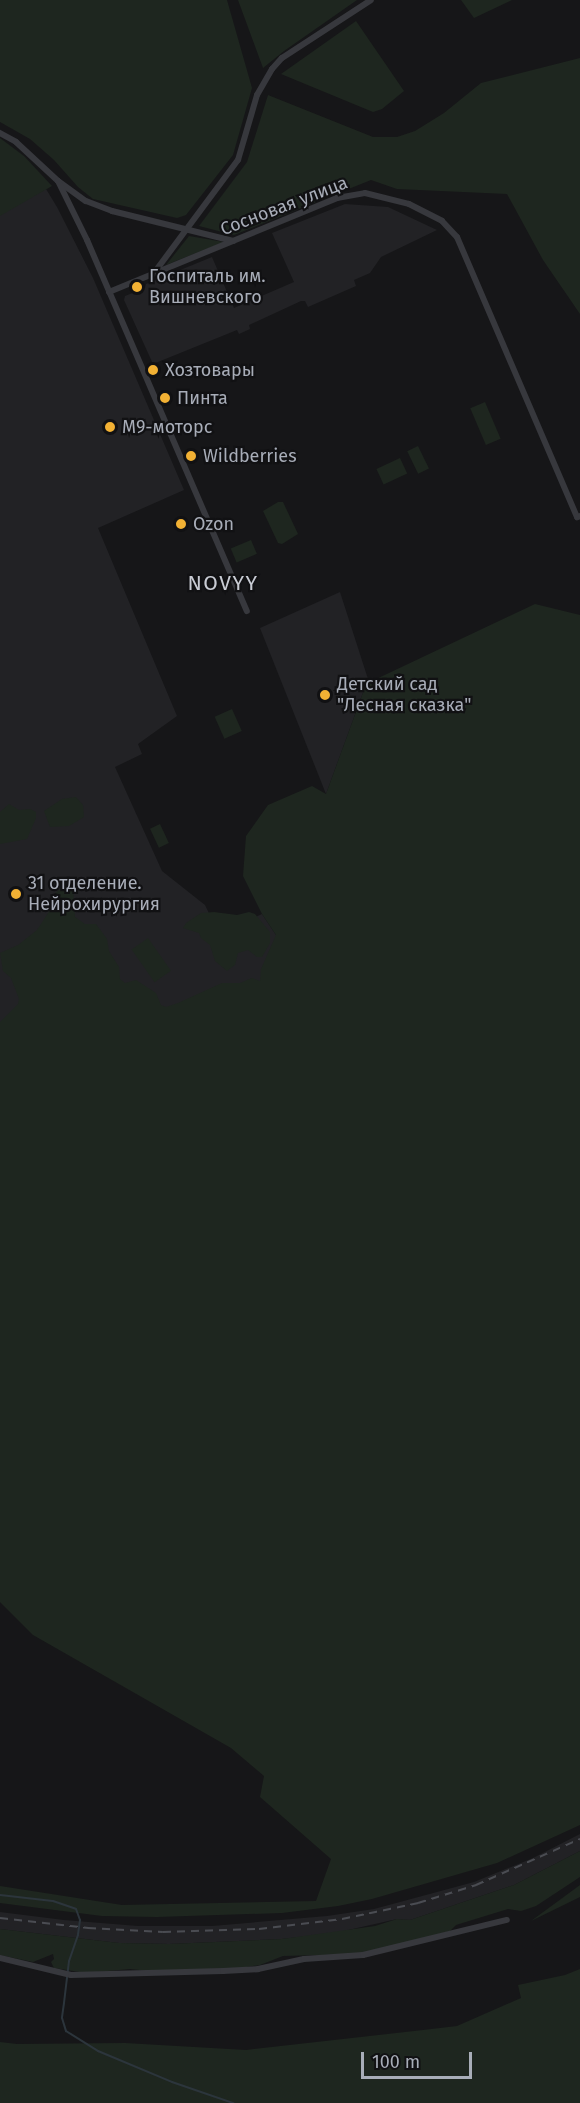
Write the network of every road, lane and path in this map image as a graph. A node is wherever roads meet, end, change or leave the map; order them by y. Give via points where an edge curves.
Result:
1 (371, 0) edge
2 (0, 132) edge
3 (58, 181) junction
4 (187, 230) junction
5 (233, 241) junction
6 (154, 273) junction
7 (109, 292) junction
8 (580, 516) edge
9 (247, 611) dead end
10 (507, 1920) dead end
11 (0, 1958) edge

1 - 4 street via 282,58 272,69 257,96 238,159
2 - 3 street via 39,161
3 - 4 street via 86,201 112,211
3 - 7 street
4 - 5 street
4 - 6 street
5 - 6 street, Сосновая улица
5 - 8 street, Сосновая улица via 354,194 391,197 442,221 457,237 577,517
6 - 7 street, Сосновая улица
7 - 9 street
10 - 11 street via 363,1955 304,1959 258,1969 71,1975

